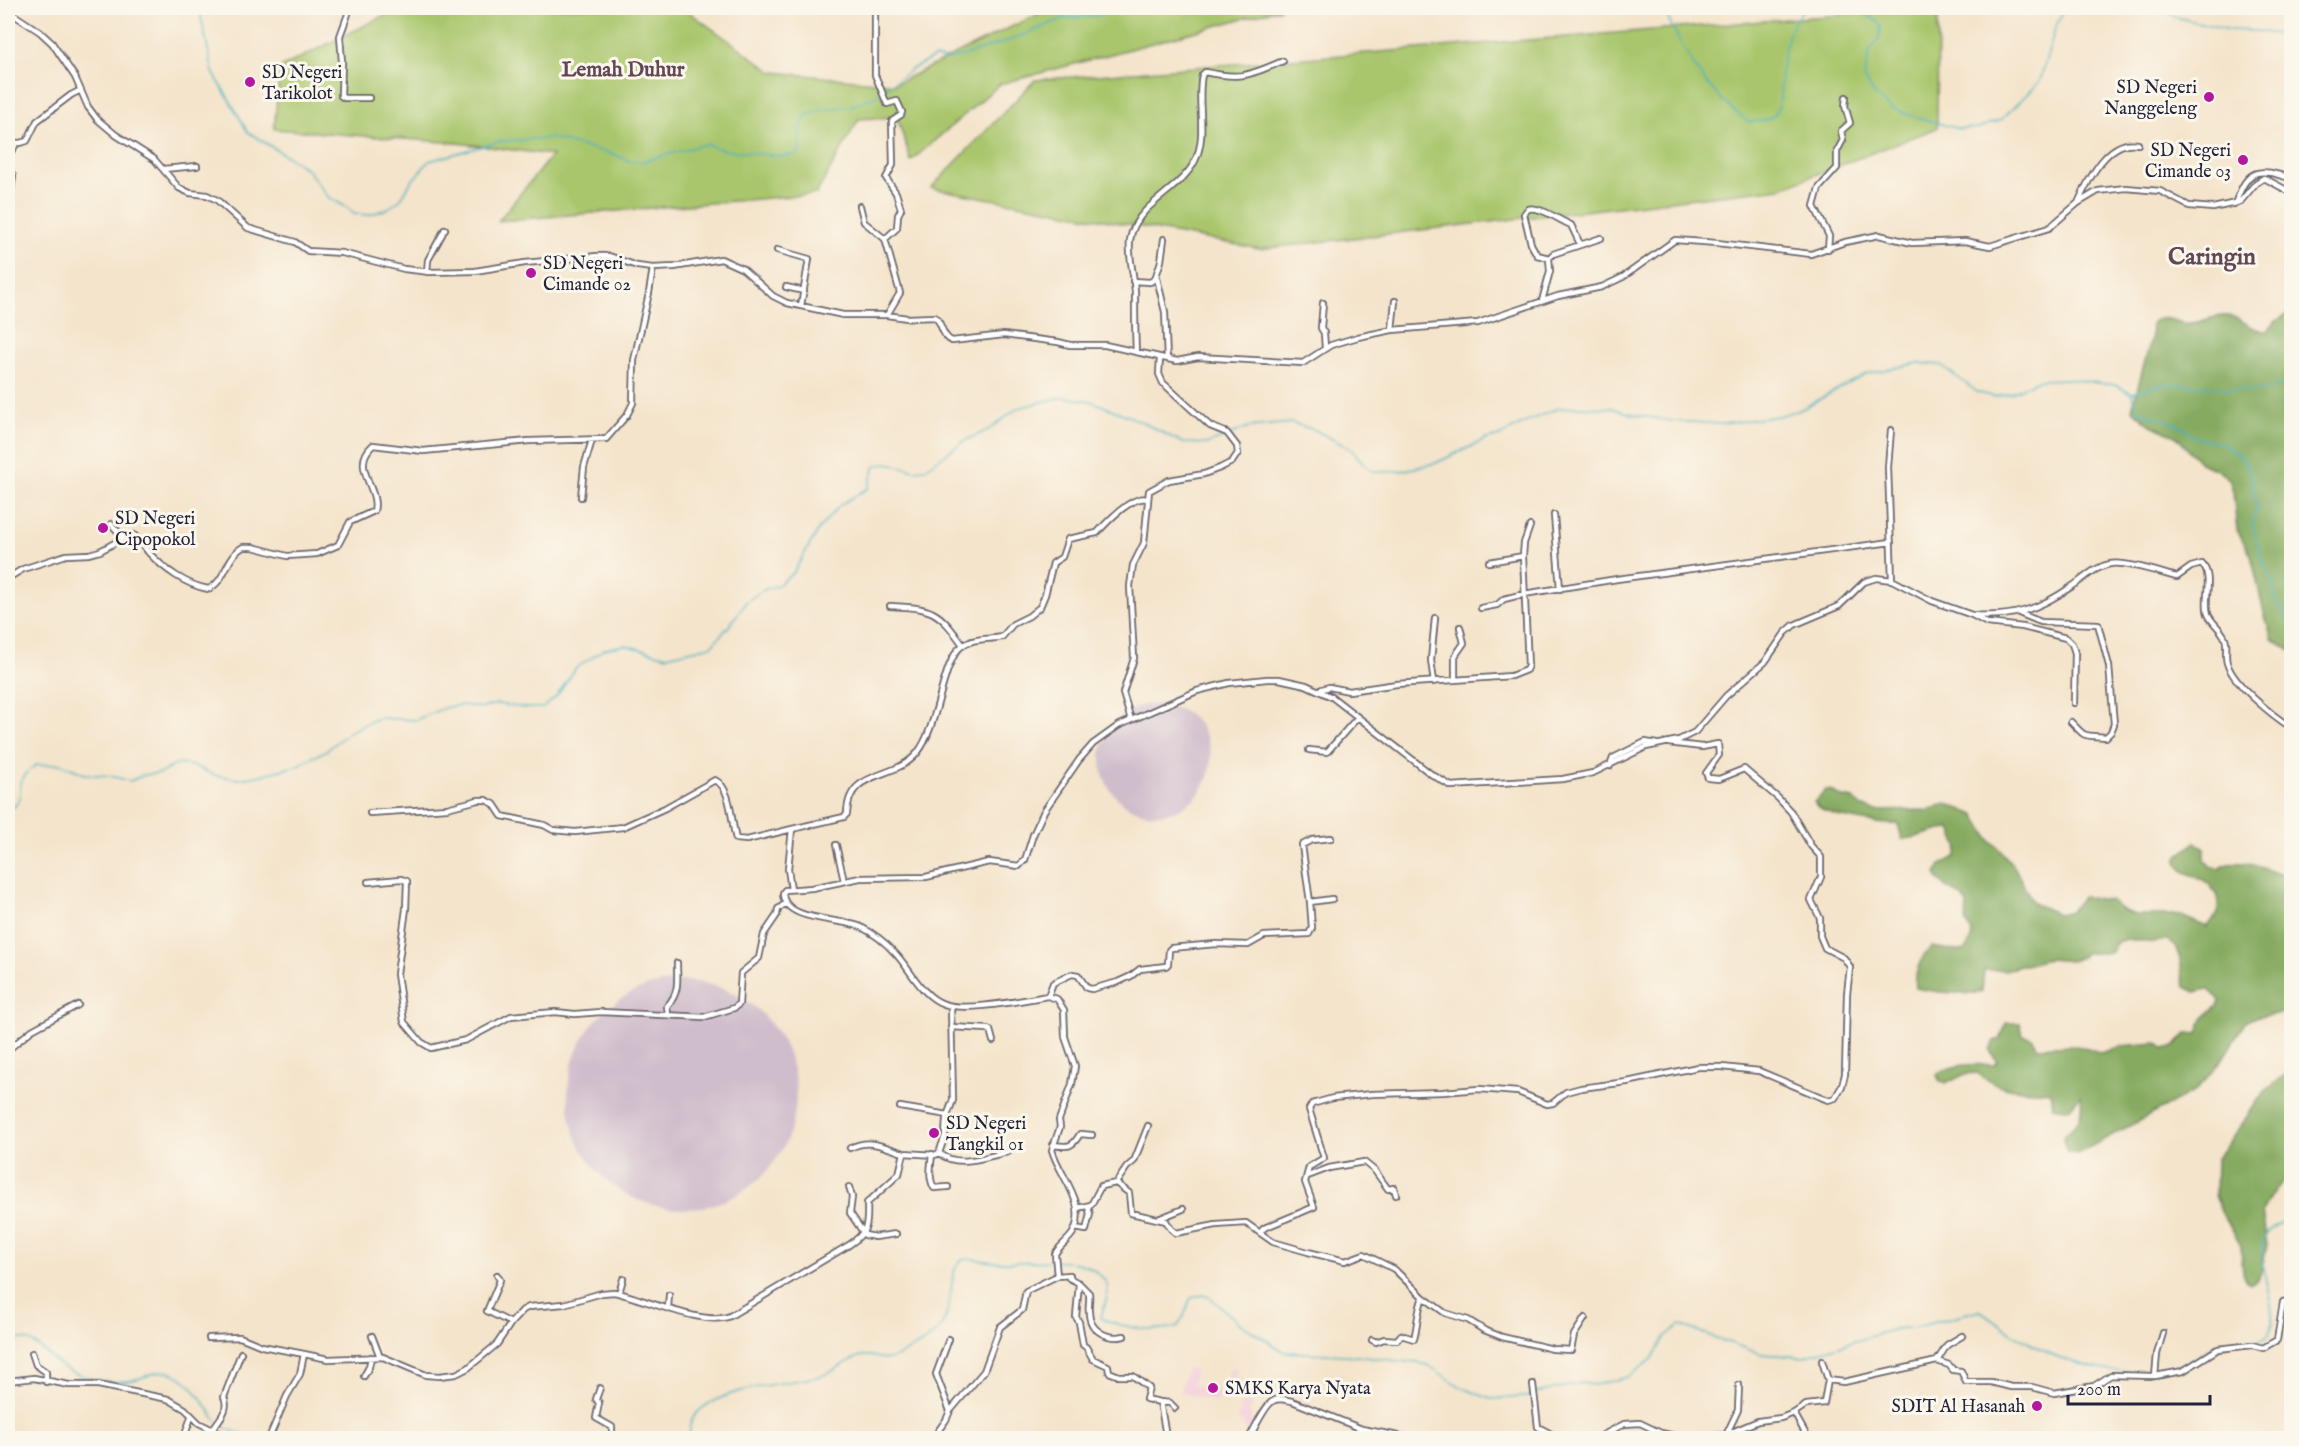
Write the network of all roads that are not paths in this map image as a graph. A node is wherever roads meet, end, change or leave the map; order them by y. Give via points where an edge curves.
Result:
1 (348, 8) edge
2 (874, 8) edge
3 (8, 11) edge
4 (1283, 61) dead end
5 (81, 90) junction
6 (1846, 97) dead end
7 (369, 98) dead end
8 (8, 142) edge
9 (17, 143) junction
10 (2138, 144) dead end
11 (8, 156) edge
12 (197, 166) dead end
13 (8, 168) edge
14 (163, 169) junction
15 (2292, 179) edge
16 (11, 190) dead end
17 (2292, 193) edge
18 (2078, 203) junction
19 (2235, 204) junction
20 (860, 206) dead end
21 (445, 228) dead end
22 (1601, 238) dead end
23 (885, 239) junction
24 (1164, 239) dead end
25 (1580, 244) junction
26 (1828, 249) junction
27 (777, 250) dead end
28 (1549, 258) junction
29 (652, 268) junction
30 (427, 272) junction
31 (1156, 278) junction
32 (1134, 281) junction
33 (786, 287) dead end
34 (804, 291) junction
35 (1395, 301) dead end
36 (1542, 301) junction
37 (1323, 303) dead end
38 (801, 306) junction
39 (887, 315) junction
40 (1392, 330) junction
41 (1325, 348) junction
42 (1136, 352) junction
43 (1163, 358) junction
44 (1891, 430) dead end
45 (592, 440) junction
46 (581, 497) dead end
47 (1147, 499) junction
48 (1554, 515) dead end
49 (111, 524) dead end
50 (1530, 526) dead end
51 (124, 538) junction
52 (1891, 542) junction
53 (1523, 556) junction
54 (1489, 562) dead end
55 (8, 578) edge
56 (1892, 580) junction
57 (1560, 589) junction
58 (1524, 594) junction
59 (890, 606) dead end
60 (1481, 608) dead end
61 (2019, 614) junction
62 (1972, 615) junction
63 (1435, 618) dead end
64 (1460, 627) dead end
65 (963, 645) junction
66 (1455, 680) junction
67 (1434, 682) junction
68 (1319, 690) junction
69 (2074, 703) dead end
70 (1357, 718) junction
71 (1131, 720) junction
72 (2071, 722) dead end
73 (2292, 729) edge
74 (1665, 742) junction
75 (1309, 750) dead end
76 (370, 813) dead end
77 (792, 829) junction
78 (1331, 838) dead end
79 (836, 845) dead end
80 (844, 881) junction
81 (368, 882) dead end
82 (791, 889) junction
83 (1332, 899) dead end
84 (1310, 902) junction
85 (786, 903) junction
86 (677, 963) dead end
87 (1048, 996) junction
88 (78, 1005) dead end
89 (951, 1006) junction
90 (668, 1015) junction
91 (951, 1027) junction
92 (993, 1041) dead end
93 (8, 1050) edge
94 (900, 1107) dead end
95 (948, 1115) junction
96 (1148, 1126) dead end
97 (1092, 1135) dead end
98 (1053, 1145) junction
99 (850, 1148) dead end
100 (1008, 1152) dead end
101 (904, 1153) junction
102 (939, 1153) junction
103 (932, 1154) junction
104 (1308, 1176) junction
105 (1116, 1183) junction
106 (849, 1187) dead end
107 (948, 1187) dead end
108 (1396, 1195) dead end
109 (1088, 1207) junction
110 (1077, 1208) junction
111 (1183, 1209) dead end
112 (1158, 1219) junction
113 (1075, 1228) junction
114 (864, 1233) junction
115 (1260, 1233) junction
116 (896, 1234) dead end
117 (1057, 1274) junction
118 (497, 1275) dead end
119 (623, 1279) dead end
120 (1078, 1283) junction
121 (619, 1293) junction
122 (669, 1295) dead end
123 (1423, 1297) junction
124 (2292, 1300) edge
125 (668, 1308) junction
126 (1586, 1318) dead end
127 (510, 1323) junction
128 (2163, 1333) dead end
129 (1962, 1335) dead end
130 (372, 1336) dead end
131 (1124, 1336) dead end
132 (209, 1338) dead end
133 (949, 1339) dead end
134 (1372, 1340) dead end
135 (32, 1353) dead end
136 (241, 1353) dead end
137 (304, 1354) junction
138 (371, 1357) junction
139 (380, 1357) junction
140 (1822, 1361) dead end
141 (1937, 1361) junction
142 (364, 1376) dead end
143 (2155, 1376) junction
144 (1828, 1380) junction
145 (8, 1381) edge
146 (46, 1382) junction
147 (1533, 1384) dead end
148 (1739, 1385) dead end
149 (600, 1388) dead end
150 (1160, 1402) junction
151 (1175, 1408) dead end
152 (950, 1411) junction
153 (1794, 1413) junction
154 (191, 1417) junction
155 (212, 1430) junction
156 (1725, 1435) junction
157 (1378, 1436) edge
158 (184, 1438) edge
159 (229, 1438) edge
160 (269, 1438) edge
161 (612, 1438) edge
162 (933, 1438) edge
163 (1164, 1438) edge
164 (1249, 1438) edge
165 (1409, 1438) edge
166 (1559, 1438) edge
167 (1601, 1438) edge
168 (1808, 1438) edge

1 - 7 street via 340,36 341,96
2 - 23 street via 875,75 887,104 897,101 902,112 892,121 893,165 886,178 901,210 897,228
3 - 5 street via 52,43
4 - 32 street via 1237,77 1208,72 1202,75 1198,152 1188,172 1144,212 1131,233 1128,247
5 - 9 street via 37,121 28,140
5 - 14 street via 97,119
6 - 26 street via 1850,123 1840,131 1843,140 1837,151 1837,168 1819,188 1814,206 1829,236
8 - 9 street
9 - 11 street
10 - 18 street via 2123,144 2104,160 2086,183
12 - 14 street
13 - 16 street
14 - 30 street via 179,188 217,200 248,228 295,242 308,251 342,253
15 - 19 street via 2257,171 2247,177
17 - 19 street via 2264,178
18 - 19 street via 2098,191 2126,188 2160,191 2189,206 2213,208
18 - 26 street via 2049,228 1997,245 1965,241 1912,243 1879,235
20 - 23 street via 862,219
21 - 30 street via 428,260
22 - 25 street
23 - 39 street via 900,293
24 - 31 street
25 - 28 street
25 - 28 street via 1571,225 1539,209 1528,209 1524,214 1531,244 1537,255
26 - 36 street via 1810,254 1674,240 1614,283
27 - 34 street via 809,259
28 - 36 street via 1550,271
29 - 30 street via 602,256 475,271
29 - 38 street via 724,260 750,274 781,301
29 - 45 street via 634,360 632,406 606,439
31 - 32 street via 1150,282
31 - 43 street via 1165,312
32 - 42 street
33 - 34 street
34 - 38 street
35 - 40 street
36 - 40 street via 1470,324
37 - 41 street via 1321,328
38 - 39 street via 843,315
39 - 42 street via 935,317 952,341 1004,335
40 - 41 street
41 - 43 street via 1303,363
42 - 43 street
43 - 47 street via 1159,374 1163,383 1210,426 1229,435 1238,450 1232,462 1204,474 1169,480 1149,491
44 - 52 street
45 - 46 street
45 - 51 street via 529,441 431,451 373,445 363,468 375,507 370,514 346,525 338,545 302,556 243,547 216,585 208,589 172,573 134,535
47 - 65 street via 1127,505 1095,535 1068,540 1062,557 1053,563 1045,595 1035,612 1013,624 1002,637
47 - 71 street via 1144,543 1133,565 1130,586 1134,658 1123,693
48 - 57 street
49 - 51 street
50 - 53 street
51 - 55 street via 100,551 66,555
52 - 56 street
52 - 57 street
53 - 54 street
53 - 58 street
56 - 62 street via 1941,605
56 - 74 street via 1867,580 1839,606 1794,625 1765,662 1726,696 1695,732
57 - 58 street
58 - 60 street
58 - 66 street via 1526,670 1511,676
59 - 65 street via 935,612
61 - 62 street
61 - 72 street via 2041,622 2098,624 2109,666 2114,723 2106,737 2086,737
61 - 73 street via 2061,594 2108,564 2177,577 2202,564 2208,590 2207,611 2225,638 2227,665 2242,687
62 - 69 street via 1987,623 2023,627 2069,640 2075,653
63 - 67 street via 1431,660
64 - 66 street via 1464,643 1455,656
65 - 77 street via 951,659 933,726 913,758 852,790 844,817
66 - 67 street
67 - 68 street via 1349,691 1329,687
68 - 70 street
68 - 71 street via 1279,679 1229,683 1197,691
70 - 74 street via 1451,786 1563,779 1593,773
70 - 75 street via 1327,752
71 - 80 street via 1098,740 1079,760 1044,812 1020,865 989,862 927,877
74 - 104 street via 1702,747 1718,744 1719,755 1706,773 1708,778 1719,779 1744,769 1791,812 1810,846 1821,857 1821,877 1811,900 1820,918 1820,936 1826,948 1844,958 1850,967 1845,1074 1835,1098 1828,1100 1759,1071 1710,1067 1581,1088 1547,1104 1518,1092 1497,1090 1334,1098 1312,1104 1309,1109 1324,1158 1309,1167
76 - 77 street via 447,808 486,800 502,816 553,830 598,830 623,827 715,780 727,795 736,839
77 - 82 street
78 - 84 street via 1302,845
79 - 80 street
80 - 82 street
81 - 90 street via 407,881 396,974 404,1022 426,1047 466,1040 511,1016 555,1012
82 - 85 street via 783,893
83 - 84 street
84 - 87 street via 1309,934 1264,936 1248,945 1171,948 1166,966 1140,969 1118,982 1092,988 1072,974 1053,983
85 - 89 street via 803,914 867,931 894,952 932,998
85 - 90 street via 778,909 764,934 759,958 741,973 737,1006 704,1017
86 - 90 street via 678,986 675,997 666,1006
87 - 89 street
87 - 98 street via 1057,999 1064,1010 1065,1037 1075,1066
88 - 93 street via 32,1030
89 - 91 street
91 - 92 street via 987,1029
91 - 95 street via 953,1094
94 - 95 street
95 - 102 street
96 - 105 street via 1134,1161
97 - 98 street via 1080,1134 1075,1143 1066,1147
98 - 110 street via 1053,1154
99 - 101 street via 872,1142
100 - 102 street via 963,1161 947,1159
101 - 103 street
101 - 114 street via 899,1174 867,1203
102 - 103 street
103 - 107 street via 932,1185
104 - 108 street via 1364,1162 1387,1187 1394,1188
104 - 115 street via 1306,1185 1312,1209
105 - 109 street via 1101,1186
105 - 112 street via 1129,1192 1131,1213
106 - 114 street via 850,1213
109 - 110 street
109 - 113 street via 1086,1230
110 - 113 street
111 - 112 street
112 - 115 street via 1167,1221 1176,1233 1246,1224
113 - 117 street via 1056,1251
114 - 116 street via 870,1237
114 - 125 street via 724,1318 710,1319
115 - 123 street via 1276,1243 1340,1261 1366,1255 1394,1269
117 - 120 street via 1070,1275
117 - 152 street via 1026,1291 1022,1310 998,1331 984,1371
118 - 127 street via 500,1280 487,1311
119 - 121 street
120 - 131 street via 1089,1293 1088,1313 1095,1329 1113,1337
120 - 150 street via 1076,1317 1083,1345 1112,1374 1133,1376 1148,1387 1146,1400
121 - 125 street
121 - 127 street via 529,1307
122 - 125 street
123 - 126 street via 1441,1311 1493,1334 1553,1349 1571,1350 1574,1335
123 - 134 street via 1414,1339 1401,1335 1397,1340
124 - 143 street via 2283,1302 2277,1340 2263,1348 2252,1345 2218,1349 2182,1371
127 - 139 street via 497,1344 456,1374 426,1375
128 - 143 street
129 - 141 street via 1947,1345
130 - 139 street
132 - 137 street via 240,1337
133 - 152 street via 936,1374
135 - 146 street via 36,1365 46,1372
136 - 155 street via 224,1397 226,1407
137 - 138 street via 328,1359
137 - 160 street via 300,1374
138 - 139 street
138 - 142 street
140 - 144 street
141 - 143 street via 1960,1371 1966,1382 1991,1382 2054,1393 2094,1386 2111,1375
141 - 144 street via 1844,1382
144 - 153 street via 1824,1403 1806,1405
145 - 146 street via 34,1378
146 - 154 street via 98,1385 168,1399
147 - 166 street via 1538,1427
148 - 156 street via 1736,1415
149 - 161 street via 596,1418 612,1427
150 - 151 street
150 - 163 street
152 - 162 street
153 - 156 street via 1758,1421
153 - 168 street
154 - 155 street
154 - 158 street
155 - 159 street
156 - 167 street via 1684,1438 1640,1422 1624,1424
157 - 164 street via 1274,1399
157 - 165 street

